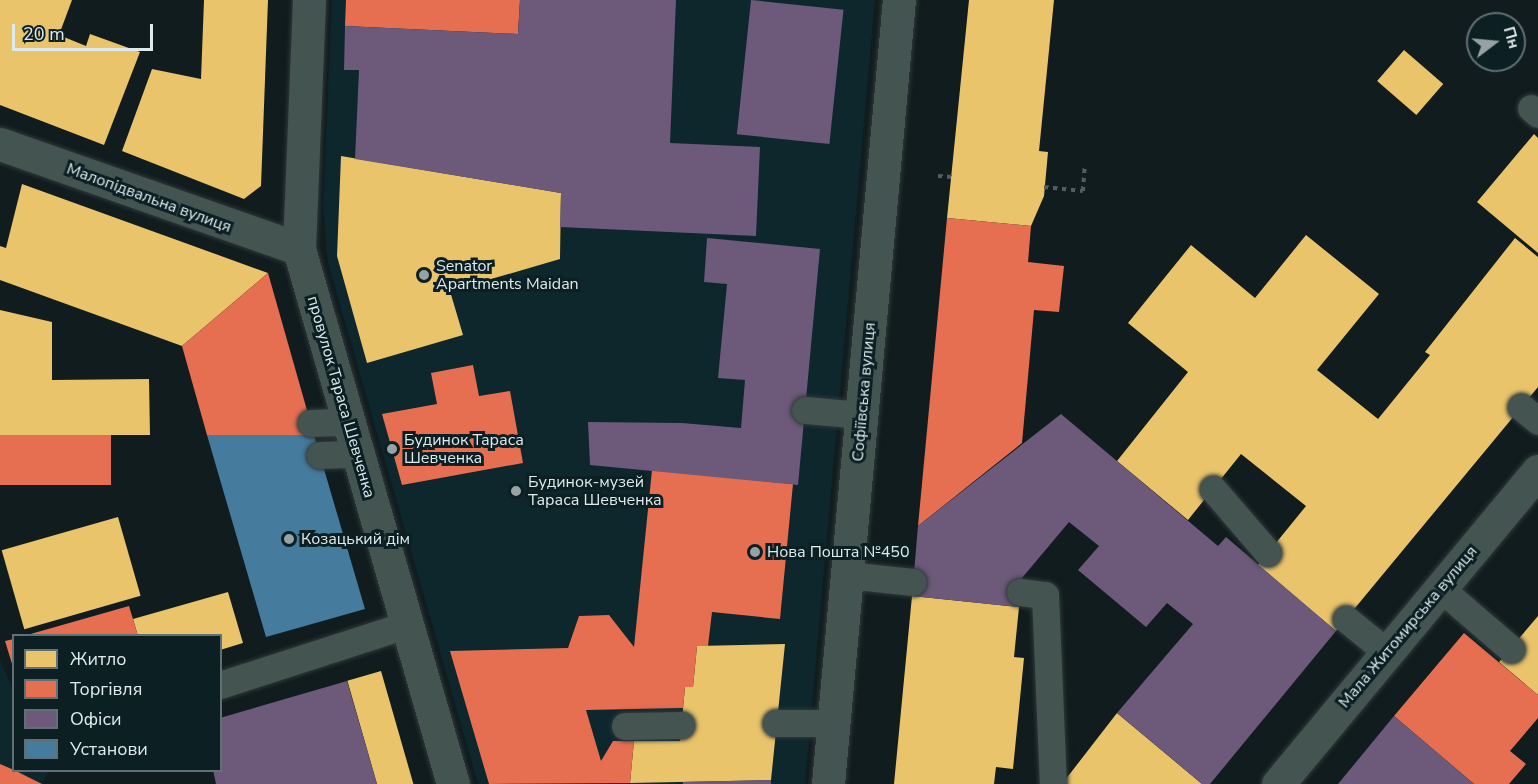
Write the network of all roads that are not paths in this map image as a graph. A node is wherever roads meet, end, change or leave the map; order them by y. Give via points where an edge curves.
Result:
1 (309, 0) edge
2 (899, 0) edge
3 (0, 144) edge
4 (299, 249) junction
5 (805, 410) dead end
6 (861, 416) junction
7 (348, 422) junction
8 (311, 423) dead end
9 (357, 454) junction
10 (320, 455) dead end
11 (1538, 471) edge
12 (1213, 489) dead end
13 (1268, 553) dead end
14 (847, 575) junction
15 (913, 582) dead end
16 (1440, 588) junction
17 (1020, 592) dead end
18 (1346, 619) dead end
19 (406, 625) junction
20 (1510, 649) dead end
21 (1388, 653) junction
22 (222, 685) edge
23 (776, 723) dead end
24 (833, 723) junction
25 (681, 725) dead end
26 (625, 726) dead end
27 (453, 784) edge
28 (828, 784) edge
29 (1053, 784) edge
30 (1278, 784) edge

1 - 4 street, провулок Тараса Шевченка
2 - 6 street, Софіївська вулиця
3 - 4 street, Малопідвальна вулиця
4 - 7 street, провулок Тараса Шевченка
5 - 6 lane
6 - 14 street, Софіївська вулиця
7 - 8 lane
7 - 9 street, провулок Тараса Шевченка
9 - 10 lane
9 - 19 street, провулок Тараса Шевченка
11 - 16 street, Мала Житомирська вулиця
12 - 13 lane
14 - 15 lane
14 - 24 street, Софіївська вулиця
16 - 20 lane
16 - 21 street, Мала Житомирська вулиця
17 - 29 lane via 1045,595
18 - 21 lane
19 - 22 lane
19 - 27 street, провулок Тараса Шевченка
21 - 30 street, Мала Житомирська вулиця
23 - 24 lane
24 - 28 street, Софіївська вулиця
25 - 26 lane

